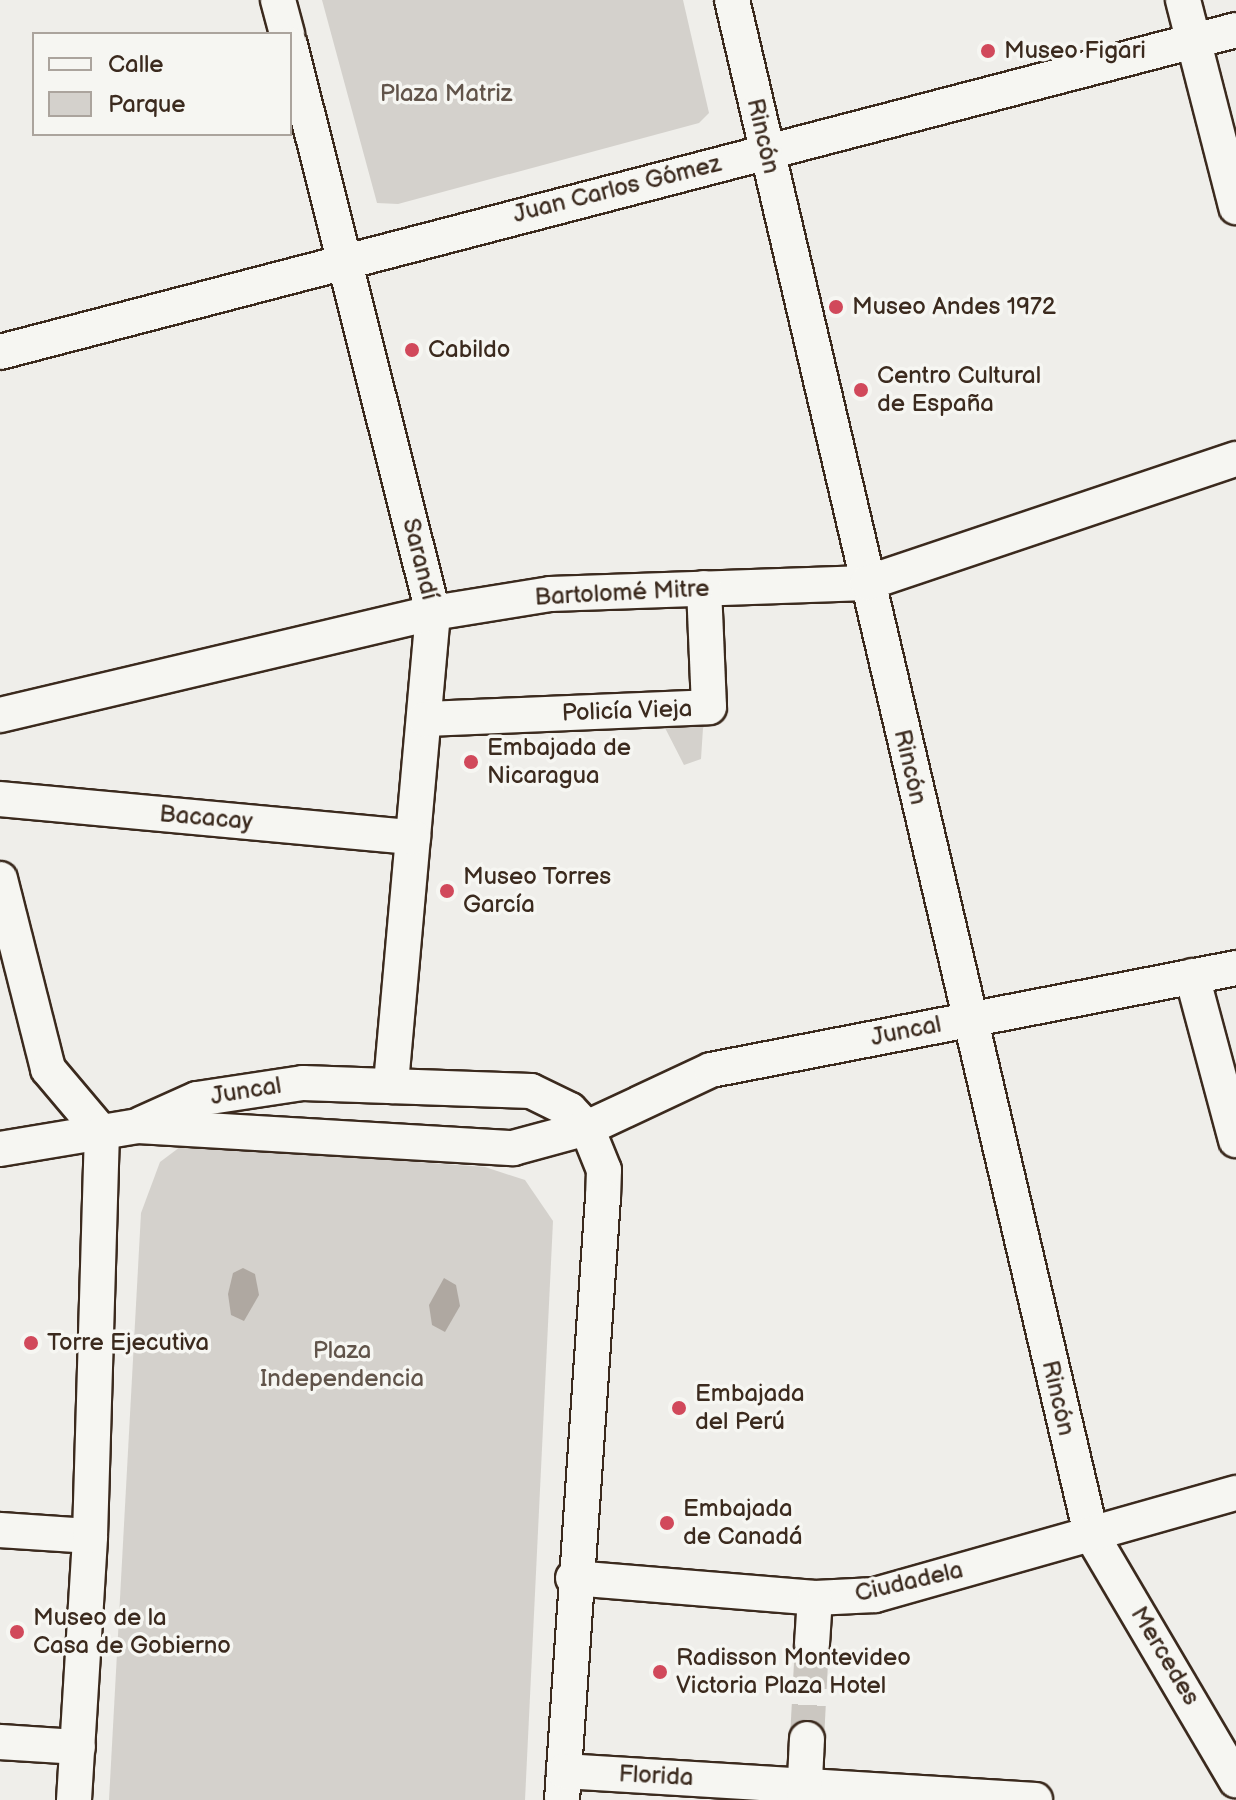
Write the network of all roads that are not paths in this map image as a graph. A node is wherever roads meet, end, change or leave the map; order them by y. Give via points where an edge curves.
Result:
1 (278, 0) edge
2 (732, 0) edge
3 (1183, 0) edge
4 (1236, 30) edge
5 (286, 32) edge
6 (1194, 41) junction
7 (292, 53) edge
8 (767, 151) junction
9 (1236, 207) edge
10 (346, 258) junction
11 (0, 352) edge
12 (1236, 459) edge
13 (867, 583) junction
14 (704, 588) junction
15 (433, 613) junction
16 (0, 715) edge
17 (425, 719) junction
18 (0, 799) edge
19 (413, 837) junction
20 (0, 879) edge
21 (1236, 968) edge
22 (1192, 976) junction
23 (969, 1019) junction
24 (391, 1086) junction
25 (138, 1126) junction
26 (587, 1128) junction
27 (102, 1133) junction
28 (1236, 1140) edge
29 (0, 1149) edge
30 (1236, 1493) edge
31 (0, 1530) edge
32 (1091, 1534) junction
33 (90, 1536) junction
34 (573, 1578) junction
35 (815, 1598) junction
36 (812, 1644) tunnel mouth
37 (807, 1739) tunnel mouth
38 (0, 1742) edge
39 (78, 1747) junction
40 (1236, 1780) edge
41 (563, 1785) edge
42 (804, 1792) edge
43 (74, 1800) edge
44 (1035, 1800) edge

1 - 5 street
2 - 8 street, Rincón
3 - 6 street
4 - 6 street, Juan Carlos Gómez
6 - 8 street, Juan Carlos Gómez
6 - 9 street
7 - 10 street, Sarandí
8 - 10 street, Juan Carlos Gómez
8 - 13 street, Rincón
10 - 11 street, Juan Carlos Gómez
10 - 15 street, Sarandí
12 - 13 street, Bartolomé Mitre
13 - 14 street, Bartolomé Mitre
13 - 23 street, Rincón
14 - 15 street, Bartolomé Mitre via 550,594
14 - 17 street, Policía Vieja via 709,707
15 - 16 street, Bartolomé Mitre
15 - 17 street, Sarandí
17 - 19 street, Sarandí
18 - 19 street, Bacacay
19 - 24 street, Sarandí
20 - 27 street via 48,1069
21 - 22 street, Juncal
22 - 23 street, Juncal
22 - 28 street
23 - 26 street, Juncal via 711,1070
23 - 32 street, Rincón
24 - 25 street, Juncal via 303,1083 233,1091
24 - 26 street, Juncal via 531,1091 570,1110
25 - 26 street, Juncal via 513,1148
25 - 27 street, Juncal
26 - 34 street via 604,1170
27 - 29 street, Juncal
27 - 33 street
30 - 32 street, Ciudadela
31 - 33 street
32 - 35 street, Ciudadela via 875,1595
32 - 40 street, Mercedes
33 - 39 street
34 - 35 street, Ciudadela
34 - 41 street
35 - 36 street
37 - 42 street
38 - 39 street
39 - 43 street
41 - 42 street, Florida
42 - 44 street, Florida

